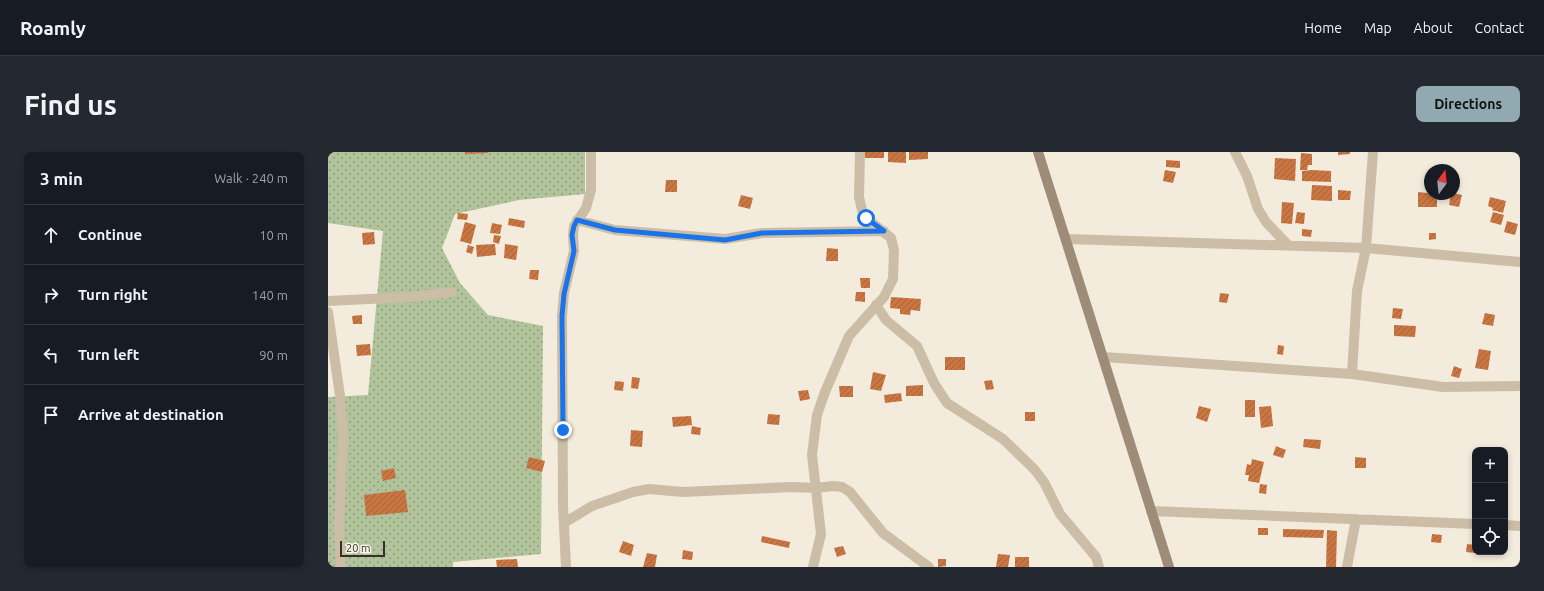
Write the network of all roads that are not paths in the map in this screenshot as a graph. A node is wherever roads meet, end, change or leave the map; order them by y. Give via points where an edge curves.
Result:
1 (591, 152) edge
2 (860, 152) edge
3 (1038, 152) edge
4 (1235, 152) edge
5 (1373, 152) edge
6 (577, 220) junction
7 (884, 231) junction
8 (1066, 239) junction
9 (1288, 245) junction
10 (1366, 248) junction
11 (1520, 262) edge
12 (452, 292) dead end
13 (328, 301) edge
14 (876, 305) junction
15 (328, 312) edge
16 (1103, 357) junction
17 (1352, 374) junction
18 (1520, 386) edge
19 (816, 488) junction
20 (1151, 511) junction
21 (1356, 519) junction
22 (564, 523) junction
23 (1472, 524) edge
24 (1508, 525) edge
25 (1520, 526) edge
26 (341, 567) edge
27 (566, 567) edge
28 (813, 567) edge
29 (929, 567) edge
30 (1099, 567) edge
31 (1169, 567) edge
32 (1346, 567) edge

1 - 6 street via 591,190 586,208
2 - 7 street via 859,197 862,210 866,218
3 - 8 main road
4 - 9 street via 1247,176 1258,209 1266,222
5 - 10 street
6 - 7 street via 615,230 725,240 762,233
6 - 22 street via 572,235 574,251 564,294 562,316
7 - 14 street via 891,238 894,250 893,271 888,290
8 - 9 street
8 - 16 main road
9 - 10 street
10 - 11 street
10 - 17 street via 1357,291
12 - 13 street
14 - 19 street via 849,336 817,415 812,455
14 - 30 street via 886,320 916,346 947,403 1003,439 1034,469 1044,482 1060,514 1096,557
15 - 26 street via 343,436 339,528
16 - 17 street
16 - 20 main road
17 - 18 street via 1443,387
19 - 22 street via 633,492 592,506
19 - 28 street via 820,534
19 - 29 street via 842,487 850,492 883,533
20 - 21 street
20 - 31 main road
21 - 23 street
21 - 32 street
22 - 27 street
24 - 25 street

